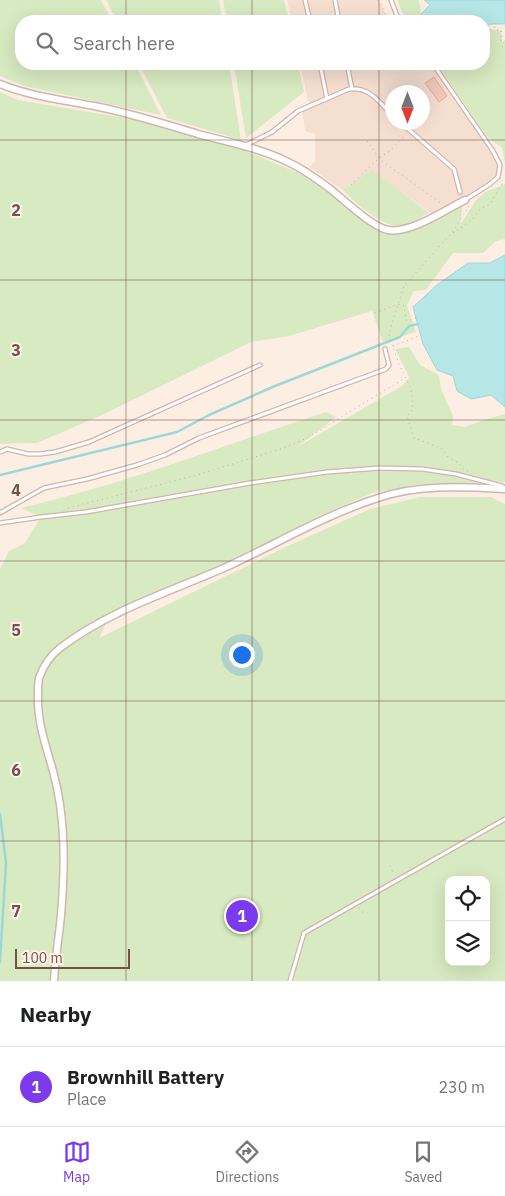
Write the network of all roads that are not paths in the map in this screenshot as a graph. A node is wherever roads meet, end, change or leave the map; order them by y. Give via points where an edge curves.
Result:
1 (305, 0) edge
2 (335, 0) edge
3 (391, 0) edge
4 (309, 15) edge
5 (338, 15) edge
6 (397, 15) edge
7 (321, 70) edge
8 (348, 70) edge
9 (437, 70) edge
10 (0, 84) edge
11 (352, 89) junction
12 (327, 99) junction
13 (385, 108) edge
14 (408, 130) edge
15 (243, 146) junction
16 (460, 192) dead end
17 (465, 200) joint
18 (385, 349) dead end
19 (260, 365) dead end
20 (0, 452) edge
21 (505, 488) edge
22 (0, 513) edge
23 (6, 522) junction
24 (0, 523) edge
25 (505, 819) edge
26 (54, 981) edge
27 (290, 981) edge

1 - 4 lane
2 - 5 lane
3 - 6 lane
7 - 12 lane
8 - 11 lane
9 - 17 lane via 494,151 500,165 498,177
10 - 15 street via 38,97 143,117
11 - 12 lane
11 - 13 lane via 363,89
12 - 15 lane via 298,111 272,132
14 - 16 lane via 454,169
15 - 17 street via 288,162 388,230 416,224
18 - 22 lane via 389,365 386,369 199,438 137,465 44,488
19 - 20 lane via 89,442 40,454 7,449
21 - 23 lane via 456,474 380,468 326,472
21 - 26 street via 417,488 378,497 139,604 91,627 58,649 39,680 38,702 39,722 62,810 64,872
22 - 23 lane
23 - 24 lane
25 - 27 lane via 304,933

